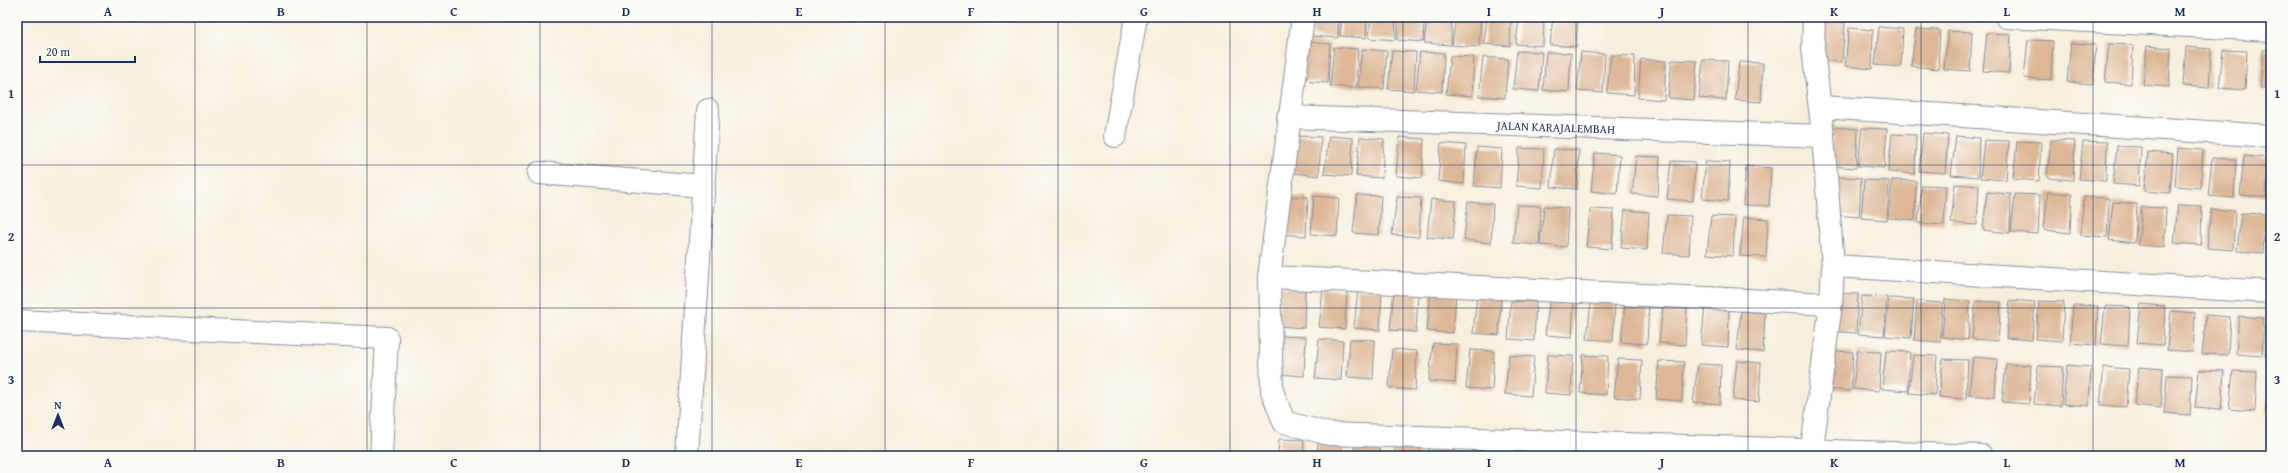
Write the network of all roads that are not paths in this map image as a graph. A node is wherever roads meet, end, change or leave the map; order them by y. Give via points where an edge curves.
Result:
1 (1136, 17) edge
2 (1303, 17) edge
3 (1814, 17) edge
4 (2006, 17) edge
5 (2271, 30) edge
6 (1821, 107) junction
7 (708, 110) dead end
8 (1288, 117) junction
9 (1115, 136) dead end
10 (1823, 136) junction
11 (2271, 136) edge
12 (539, 174) dead end
13 (704, 186) junction
14 (1833, 266) junction
15 (1269, 277) junction
16 (2271, 292) edge
17 (1831, 304) junction
18 (17, 321) edge
19 (1812, 453) edge
20 (381, 456) edge
21 (687, 456) edge
22 (1982, 456) edge

1 - 9 street
2 - 8 street
3 - 6 street via 1813,48
4 - 5 street
6 - 10 street
6 - 11 street
7 - 13 street
8 - 10 street, JALAN KARAJALEMBAH
8 - 15 street
10 - 14 street
12 - 13 street
13 - 21 street
14 - 16 street
14 - 17 street
15 - 17 street
15 - 19 street via 1272,391 1284,422 1329,434
17 - 19 street
18 - 20 street via 387,338
19 - 22 street

